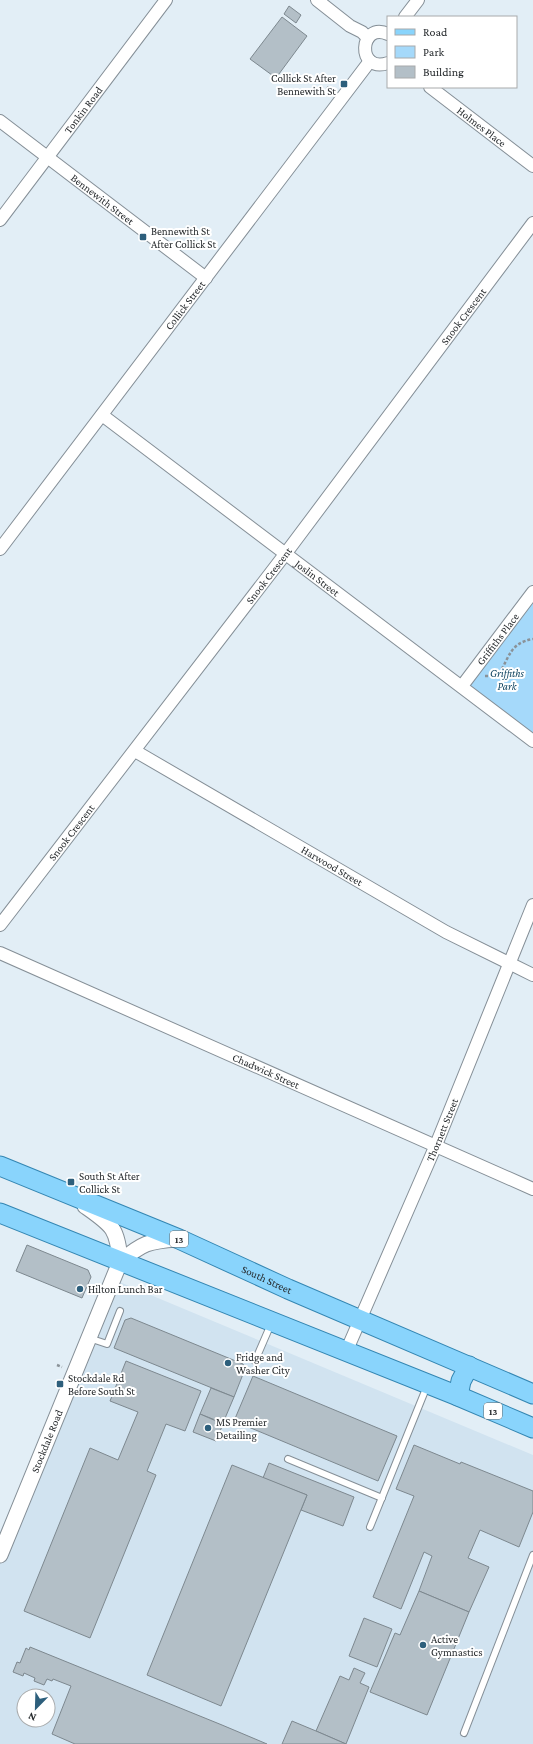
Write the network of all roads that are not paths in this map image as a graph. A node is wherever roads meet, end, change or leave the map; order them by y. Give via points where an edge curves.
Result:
1 (166, 0) edge
2 (317, 0) edge
3 (418, 0) edge
4 (406, 16) edge
5 (387, 34) edge
6 (368, 38) junction
7 (370, 61) junction
8 (387, 63) edge
9 (431, 88) edge
10 (0, 120) edge
11 (48, 157) junction
12 (533, 166) edge
13 (0, 220) edge
14 (533, 223) edge
15 (206, 278) junction
16 (102, 415) junction
17 (0, 549) edge
18 (286, 553) junction
19 (533, 592) edge
20 (462, 686) junction
21 (533, 742) edge
22 (135, 751) junction
23 (533, 905) edge
24 (0, 925) edge
25 (0, 953) edge
26 (510, 964) junction
27 (533, 974) edge
28 (436, 1145) junction
29 (0, 1166) edge
30 (533, 1189) edge
31 (68, 1195) junction
32 (0, 1213) edge
33 (179, 1239) junction
34 (120, 1262) junction
35 (120, 1311) dead end
36 (361, 1320) junction
37 (272, 1322) junction
38 (89, 1338) junction
39 (346, 1352) junction
40 (255, 1361) dead end
41 (469, 1366) junction
42 (428, 1384) junction
43 (533, 1394) edge
44 (458, 1396) junction
45 (533, 1428) edge
46 (288, 1459) dead end
47 (382, 1498) junction
48 (370, 1527) dead end
49 (0, 1555) edge
50 (533, 1555) edge
51 (464, 1733) dead end

1 - 11 street, Tonkin Road
2 - 6 street
3 - 4 street
5 - 6 street via 376,33
6 - 7 street via 364,48
7 - 8 street
7 - 15 street, Collick Street
9 - 12 street, Holmes Place
10 - 11 street, Bennewith Street
11 - 13 street, Tonkin Road
11 - 15 street, Bennewith Street
14 - 18 street, Snook Crescent
15 - 16 street, Collick Street
16 - 17 street, Collick Street
16 - 18 street, Joslin Street
18 - 20 street, Joslin Street
18 - 22 street, Snook Crescent
19 - 20 street, Griffiths Place
20 - 21 street, Joslin Street
22 - 24 street, Snook Crescent
22 - 26 street, Harwood Street via 446,932
23 - 26 street, Thornett Street
25 - 28 street, Chadwick Street
26 - 27 street, Harwood Street
26 - 28 street, Thornett Street
28 - 30 street, Chadwick Street
28 - 36 street, Thornett Street
29 - 31 main road, South Street / 13
31 - 33 main road, South Street / 13
31 - 34 street, Stockdale Road via 110,1225 118,1239
32 - 34 main road, 13
33 - 34 street, Stockdale Road via 145,1244
33 - 36 main road, South Street / 13
34 - 37 main road, 13
34 - 38 street, Stockdale Road
35 - 38 lane via 107,1344
36 - 39 street, Thornett Street
36 - 41 main road, South Street / 13
37 - 39 main road, 13
37 - 40 lane
38 - 49 street, Stockdale Road
39 - 42 main road, 13
41 - 43 main road, South Street / 13
41 - 44 main road via 461,1382
42 - 44 main road, 13
42 - 47 lane
44 - 45 main road, 13
46 - 47 lane
47 - 48 lane
50 - 51 lane

